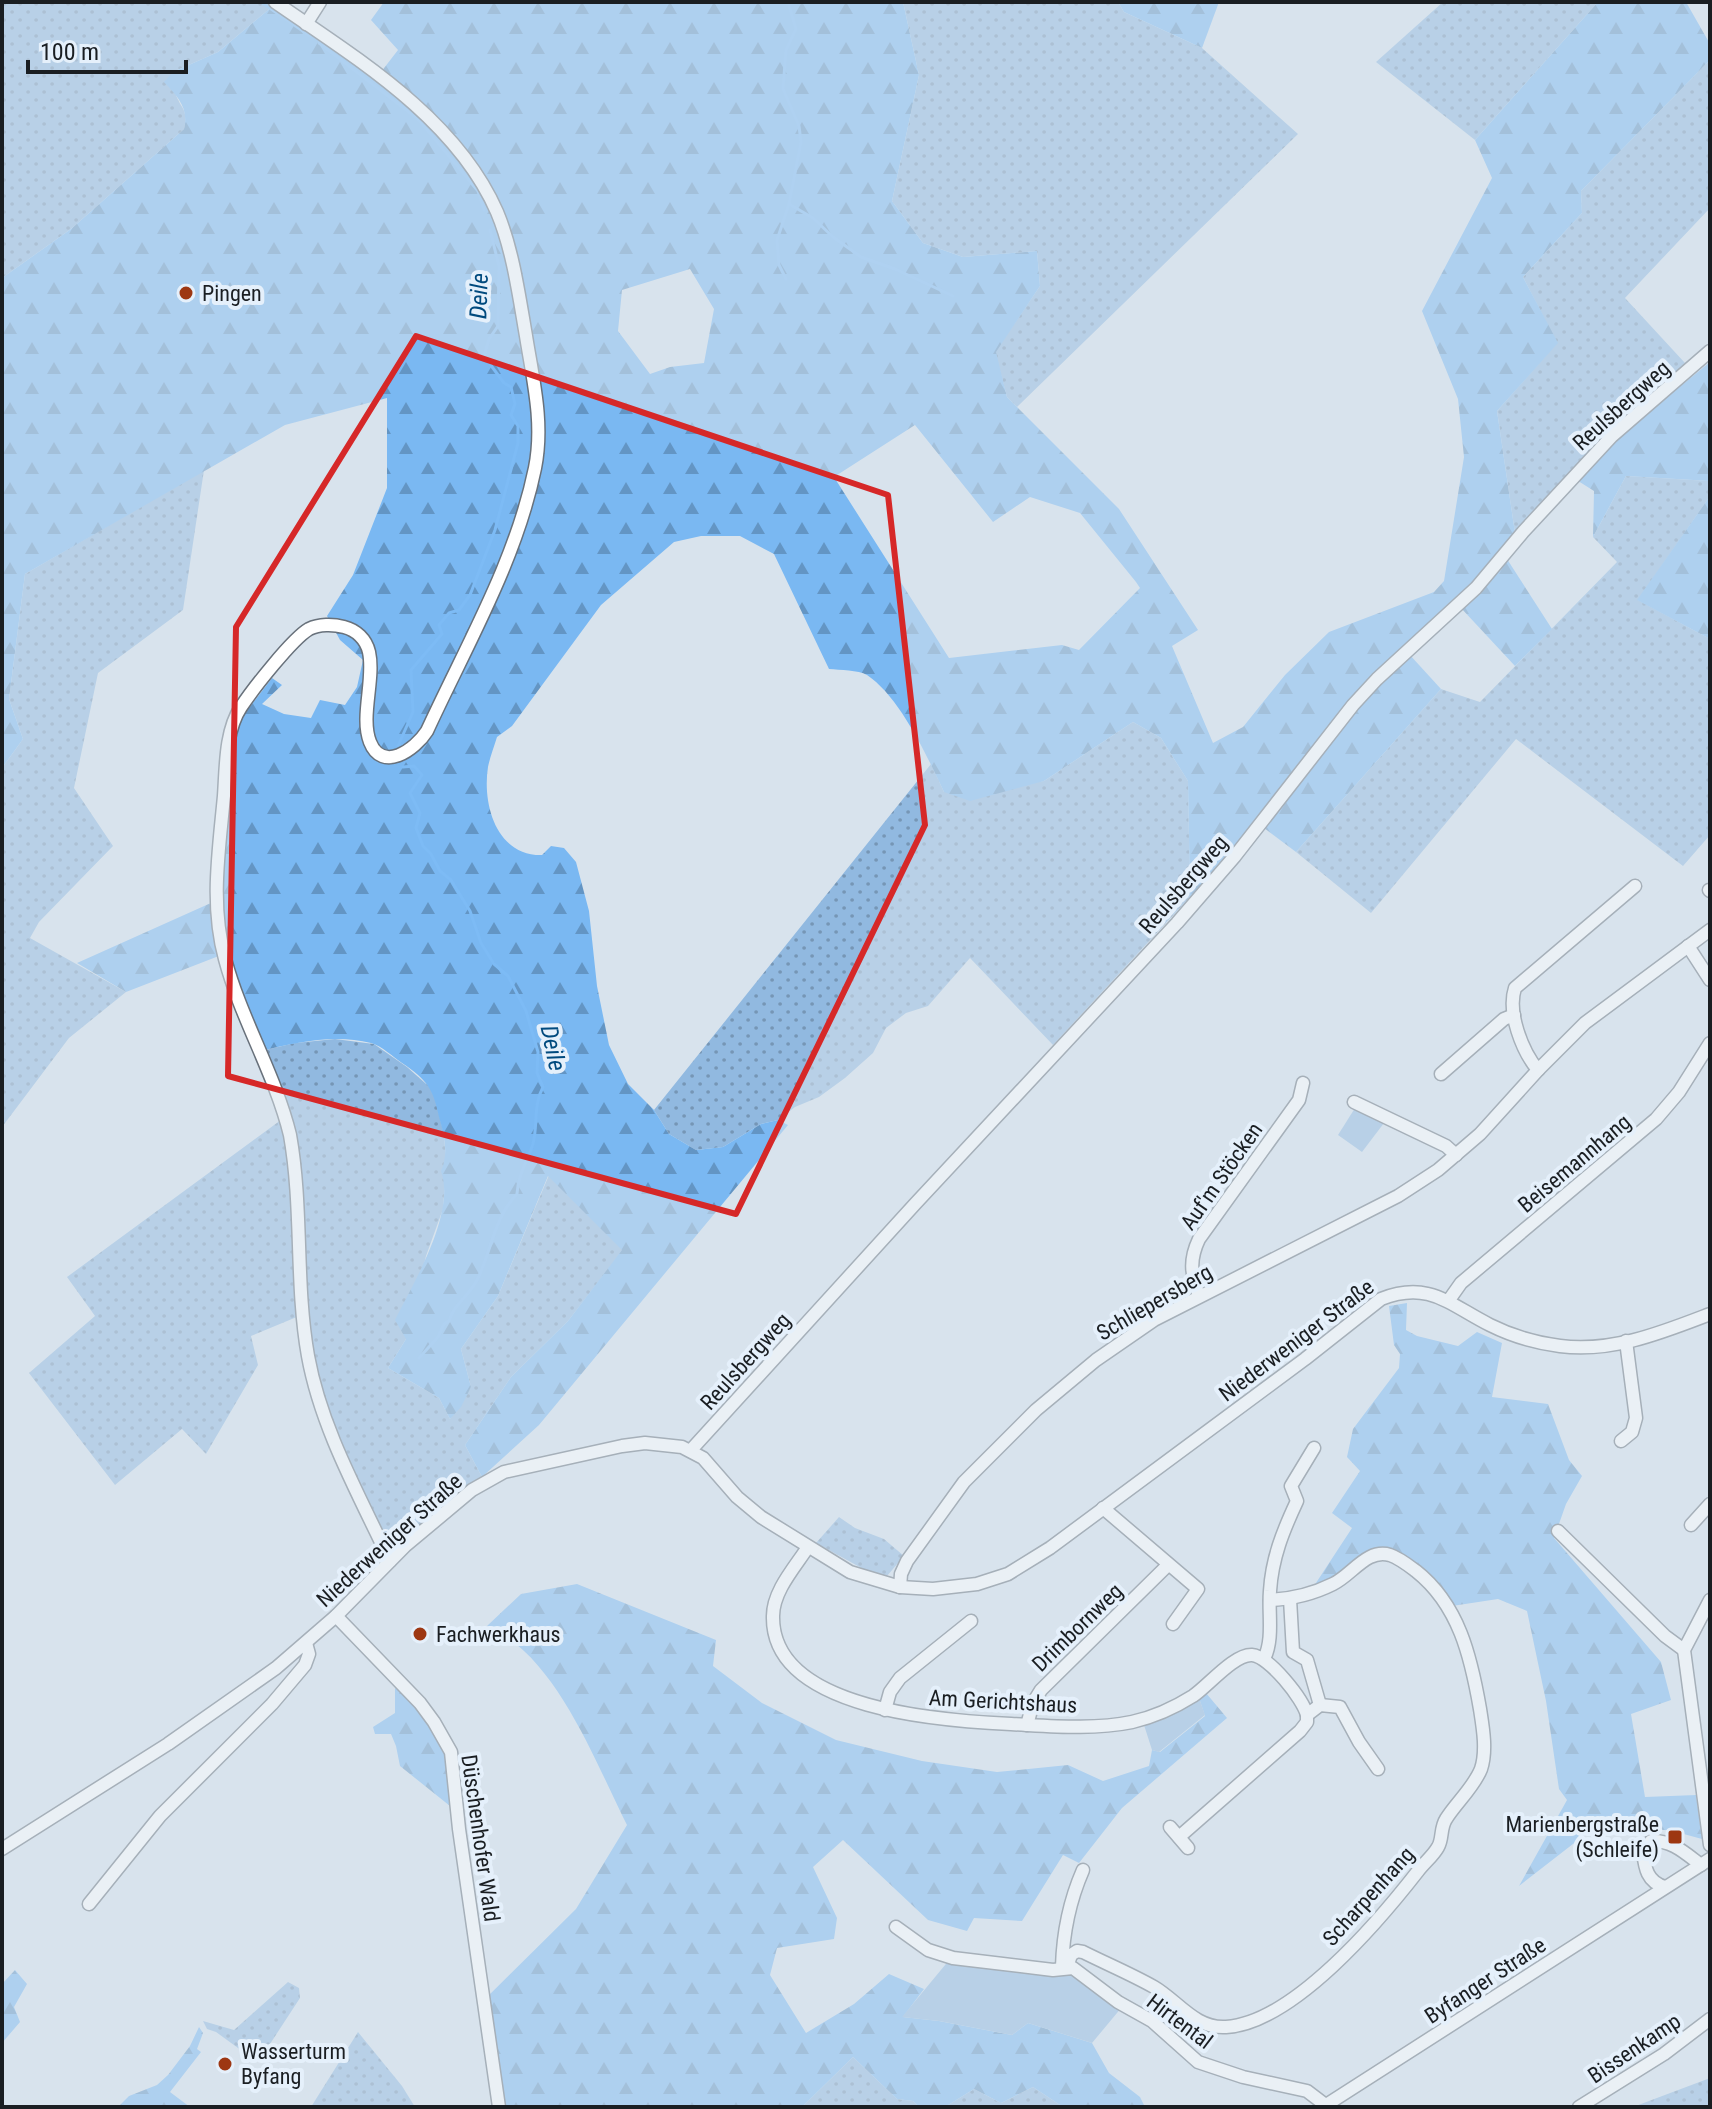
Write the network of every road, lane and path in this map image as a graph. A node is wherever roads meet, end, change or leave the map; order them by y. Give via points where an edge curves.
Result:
1 (275, 2) edge
2 (320, 2) edge
3 (306, 24) junction
4 (1710, 351) edge
5 (1635, 886) dead end
6 (1710, 930) edge
7 (1688, 946) junction
8 (1710, 980) edge
9 (1514, 1015) junction
10 (1710, 1043) edge
11 (1538, 1070) junction
12 (1441, 1074) dead end
13 (1303, 1083) dead end
14 (1354, 1102) dead end
15 (1456, 1155) junction
16 (1199, 1296) junction
17 (1449, 1300) junction
18 (1710, 1314) edge
19 (1626, 1341) junction
20 (1621, 1441) dead end
21 (1314, 1448) dead end
22 (691, 1450) junction
23 (1710, 1504) edge
24 (1103, 1508) junction
25 (1691, 1525) dead end
26 (1558, 1531) dead end
27 (808, 1547) junction
28 (390, 1561) junction
29 (1168, 1565) junction
30 (900, 1587) junction
31 (1290, 1599) junction
32 (1270, 1600) junction
33 (1710, 1600) edge
34 (336, 1616) junction
35 (946, 1621) dead end
36 (971, 1621) dead end
37 (1173, 1624) dead end
38 (955, 1632) junction
39 (306, 1643) junction
40 (1684, 1650) junction
41 (1264, 1659) junction
42 (1320, 1705) junction
43 (885, 1710) junction
44 (1307, 1715) junction
45 (1027, 1725) junction
46 (1378, 1769) dead end
47 (1710, 1845) edge
48 (1188, 1848) dead end
49 (2, 1849) edge
50 (1705, 1862) edge
51 (1083, 1870) dead end
52 (1665, 1887) junction
53 (89, 1904) dead end
54 (896, 1927) dead end
55 (1065, 1967) junction
56 (1710, 2019) edge
57 (1326, 2106) edge
58 (499, 2107) edge
59 (1579, 2107) edge

1 - 3 street
2 - 3 street
3 - 28 street via 421,111 485,187 507,243 539,428 534,470 509,558 415,748 391,756 371,745 368,650 356,632 334,625 314,627 300,636 242,706 230,736 217,876 218,929 227,968 290,1135 306,1343 314,1381 338,1449
4 - 22 street, Reulsbergweg via 1612,436 1476,588 1361,696 1177,923
5 - 9 street via 1515,988
6 - 7 street, Schliepersberg
7 - 8 street
7 - 11 street, Schliepersberg via 1585,1023
9 - 11 street
9 - 12 street
10 - 17 street, Beisemannhang via 1656,1119 1461,1283
11 - 15 street, Schliepersberg
13 - 16 street, Auf'm Stöcken via 1299,1100 1199,1239 1191,1267
14 - 15 street
15 - 16 street, Schliepersberg via 1398,1196
16 - 30 street, Schliepersberg via 1124,1339 1036,1410 939,1514 907,1561
17 - 19 street, Niederweniger Straße via 1486,1323 1533,1341 1592,1348
17 - 24 street, Niederweniger Straße via 1413,1291 1381,1299
18 - 19 street, Niederweniger Straße
19 - 20 street via 1636,1418 1632,1432
21 - 32 street via 1291,1486 1297,1501 1277,1545
22 - 27 street, Niederweniger Straße via 742,1503
22 - 28 street, Niederweniger Straße via 634,1444 504,1472 472,1490
23 - 25 street
24 - 29 street
24 - 30 street, Niederweniger Straße via 1008,1574 952,1588
26 - 40 street
27 - 30 street, Niederweniger Straße via 850,1572
27 - 43 street, Am Gerichtshaus via 774,1606 778,1644 797,1668 821,1685
28 - 34 street, Niederweniger Straße
29 - 37 street via 1198,1589
29 - 45 street, Drimbornweg via 1041,1690
31 - 32 street
31 - 42 street via 1293,1652 1307,1660
31 - 55 street, Scharpenhang via 1332,1585 1368,1558 1387,1554 1425,1578 1448,1606 1474,1676 1483,1728 1481,1770 1445,1819 1439,1846 1356,1943 1309,1985 1257,2019 1225,2027 1198,2021 1152,1986 1083,1952 1071,1955
32 - 41 street via 1269,1650
33 - 40 street
34 - 39 street, Niederweniger Straße
34 - 58 street, Düschenhofer Wald via 420,1703 451,1752
35 - 38 street
36 - 38 street
38 - 43 street via 896,1683
39 - 49 street, Niederweniger Straße via 168,1744
39 - 53 street, Niederweniger Straße via 305,1665 160,1816
40 - 47 street
41 - 44 street
41 - 45 street, Am Gerichtshaus via 1245,1655 1191,1697 1147,1718 1086,1726
42 - 44 street
42 - 46 street via 1340,1707
43 - 45 street, Am Gerichtshaus
44 - 48 street via 1300,1731 1174,1832
50 - 52 street, Byfanger Straße
50 - 52 street, Byfanger Straße via 1675,1846 1651,1841 1643,1852 1647,1873
51 - 55 street via 1064,1932
52 - 57 street, Byfanger Straße
54 - 55 street via 938,1955 1053,1970
55 - 57 street, Hirtental via 1152,2021 1198,2062 1307,2091
56 - 59 street, Bissenkamp

